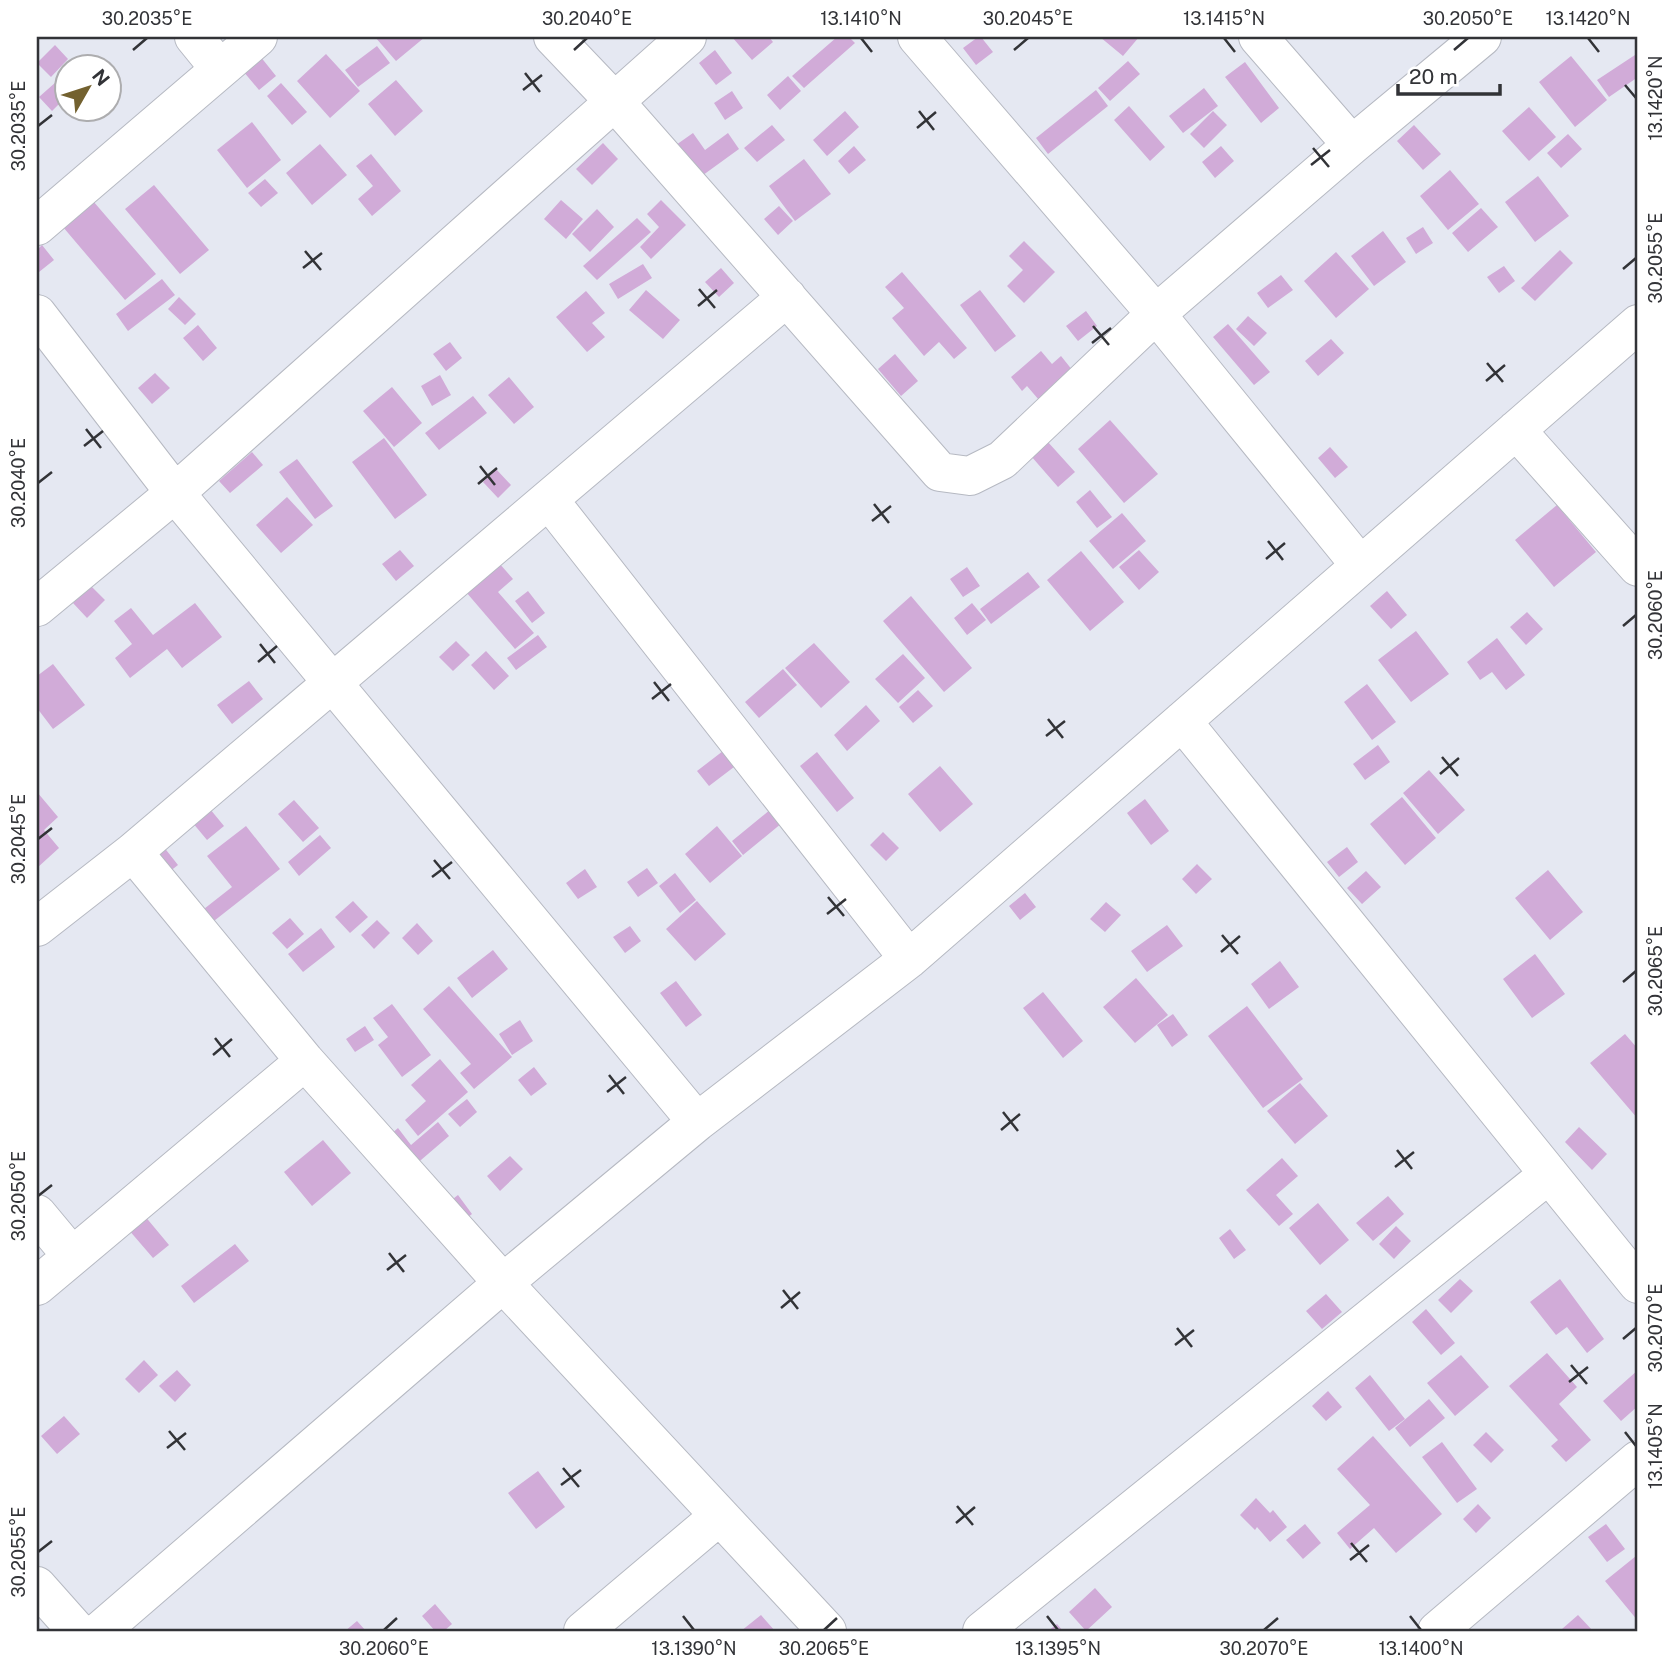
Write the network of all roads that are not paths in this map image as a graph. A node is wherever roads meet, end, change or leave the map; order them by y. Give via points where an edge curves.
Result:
1 (194, 37) edge
2 (258, 37) edge
3 (553, 37) edge
4 (687, 37) edge
5 (917, 37) edge
6 (1258, 37) edge
7 (1482, 37) edge
8 (220, 69) junction
9 (615, 102) junction
10 (1352, 145) junction
11 (37, 226) edge
12 (787, 297) junction
13 (37, 314) edge
14 (1156, 314) junction
15 (1638, 324) edge
16 (1516, 430) junction
17 (175, 493) junction
18 (549, 500) junction
19 (1360, 565) junction
20 (1638, 567) edge
21 (37, 607) edge
22 (333, 684) junction
23 (1182, 721) junction
24 (133, 852) junction
25 (37, 928) edge
26 (909, 959) junction
27 (305, 1061) junction
28 (696, 1122) junction
29 (1549, 1174) junction
30 (37, 1214) edge
31 (72, 1256) junction
32 (503, 1283) junction
33 (1638, 1284) edge
34 (37, 1286) edge
35 (1638, 1460) edge
36 (718, 1517) junction
37 (37, 1586) edge
38 (77, 1631) edge
39 (100, 1631) edge
40 (583, 1631) edge
41 (827, 1631) edge
42 (982, 1631) edge
43 (1437, 1631) edge

1 - 8 street
2 - 8 street
3 - 9 street
4 - 9 street
5 - 14 street
6 - 10 street
7 - 10 street
8 - 11 street
9 - 12 street
9 - 17 street
10 - 14 street
12 - 14 street via 940,472 970,476 1002,460
12 - 18 street
13 - 17 street
14 - 19 street
15 - 16 street
16 - 19 street
16 - 20 street
17 - 21 street
17 - 22 street
18 - 22 street
18 - 26 street
19 - 23 street
22 - 24 street
22 - 28 street
23 - 26 street
23 - 29 street
24 - 25 street
24 - 27 street
26 - 28 street
27 - 31 street
27 - 32 street
28 - 32 street
29 - 33 street
29 - 42 street
30 - 31 street
31 - 34 street
32 - 36 street
32 - 39 street
35 - 43 street
36 - 40 street
36 - 41 street
37 - 38 street

